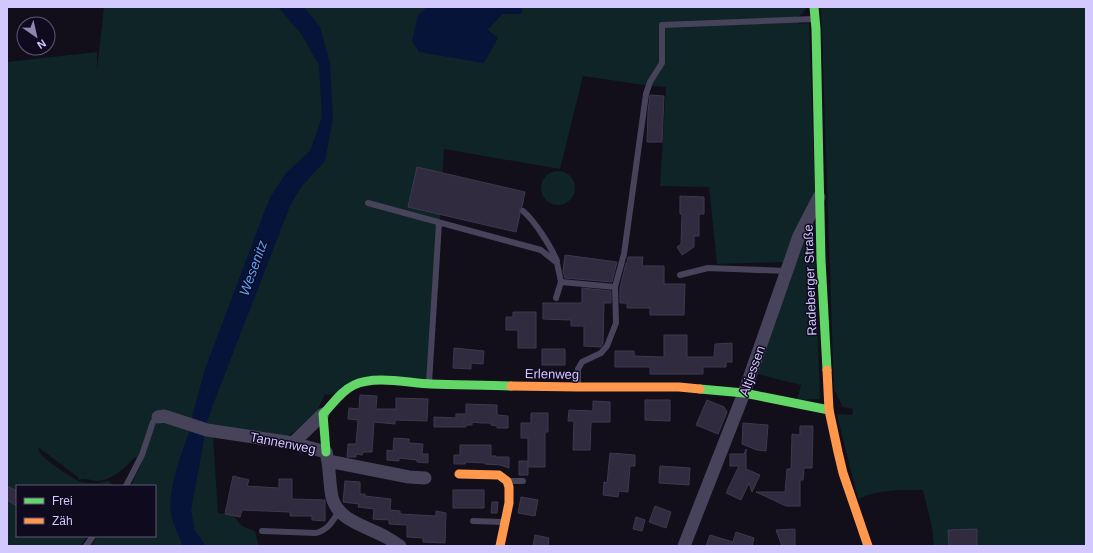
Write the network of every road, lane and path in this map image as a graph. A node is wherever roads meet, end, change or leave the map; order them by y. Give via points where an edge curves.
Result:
1 (814, 7) edge
2 (815, 19) junction
3 (820, 196) junction
4 (368, 203) dead end
5 (523, 211) dead end
6 (438, 223) junction
7 (557, 263) junction
8 (787, 271) junction
9 (680, 275) dead end
10 (561, 282) junction
11 (615, 287) junction
12 (556, 298) dead end
13 (429, 384) junction
14 (578, 387) junction
15 (744, 393) junction
16 (829, 410) junction
17 (323, 414) junction
18 (158, 417) joint
19 (293, 443) junction
20 (327, 456) junction
21 (459, 474) dead end
22 (425, 478) dead end
23 (507, 481) junction
24 (522, 481) dead end
25 (127, 485) edge
26 (339, 511) junction
27 (473, 521) dead end
28 (505, 522) junction
29 (262, 531) dead end
30 (92, 537) edge
31 (383, 541) edge
32 (86, 546) edge
33 (400, 546) edge
34 (500, 546) edge
35 (684, 546) edge
36 (868, 546) edge

1 - 2 street, Radeberger Straße
2 - 3 street, Radeberger Straße
2 - 11 lane via 662,25 662,63 646,94 624,254
3 - 8 street, Altjessen via 799,236
3 - 16 street, Radeberger Straße
4 - 6 lane
5 - 7 lane via 552,249
6 - 7 lane via 541,250
6 - 13 lane
7 - 10 lane
8 - 9 lane via 708,268
8 - 15 street, Altjessen
10 - 11 lane
10 - 12 lane
11 - 14 lane via 616,323 612,338 601,353 582,362 578,368
13 - 14 street, Erlenweg
13 - 17 street, Erlenweg via 364,381 344,391
14 - 15 street, Erlenweg via 679,387
15 - 16 street, Erlenweg
15 - 35 street, Altjessen
16 - 36 street, Radeberger Straße via 843,473
17 - 19 street
17 - 20 street
18 - 19 street, Tannenweg via 164,416 207,430
18 - 25 lane via 153,422 142,455
19 - 20 street, Tannenweg
20 - 22 street via 409,477
20 - 26 street, Tannenweg via 332,498
21 - 23 street via 499,475
23 - 24 lane
23 - 28 street via 510,493
26 - 29 lane via 331,524 316,533
26 - 31 street, Tannenweg via 350,521
27 - 28 lane
28 - 34 street
30 - 32 lane
31 - 33 street, Tannenweg

